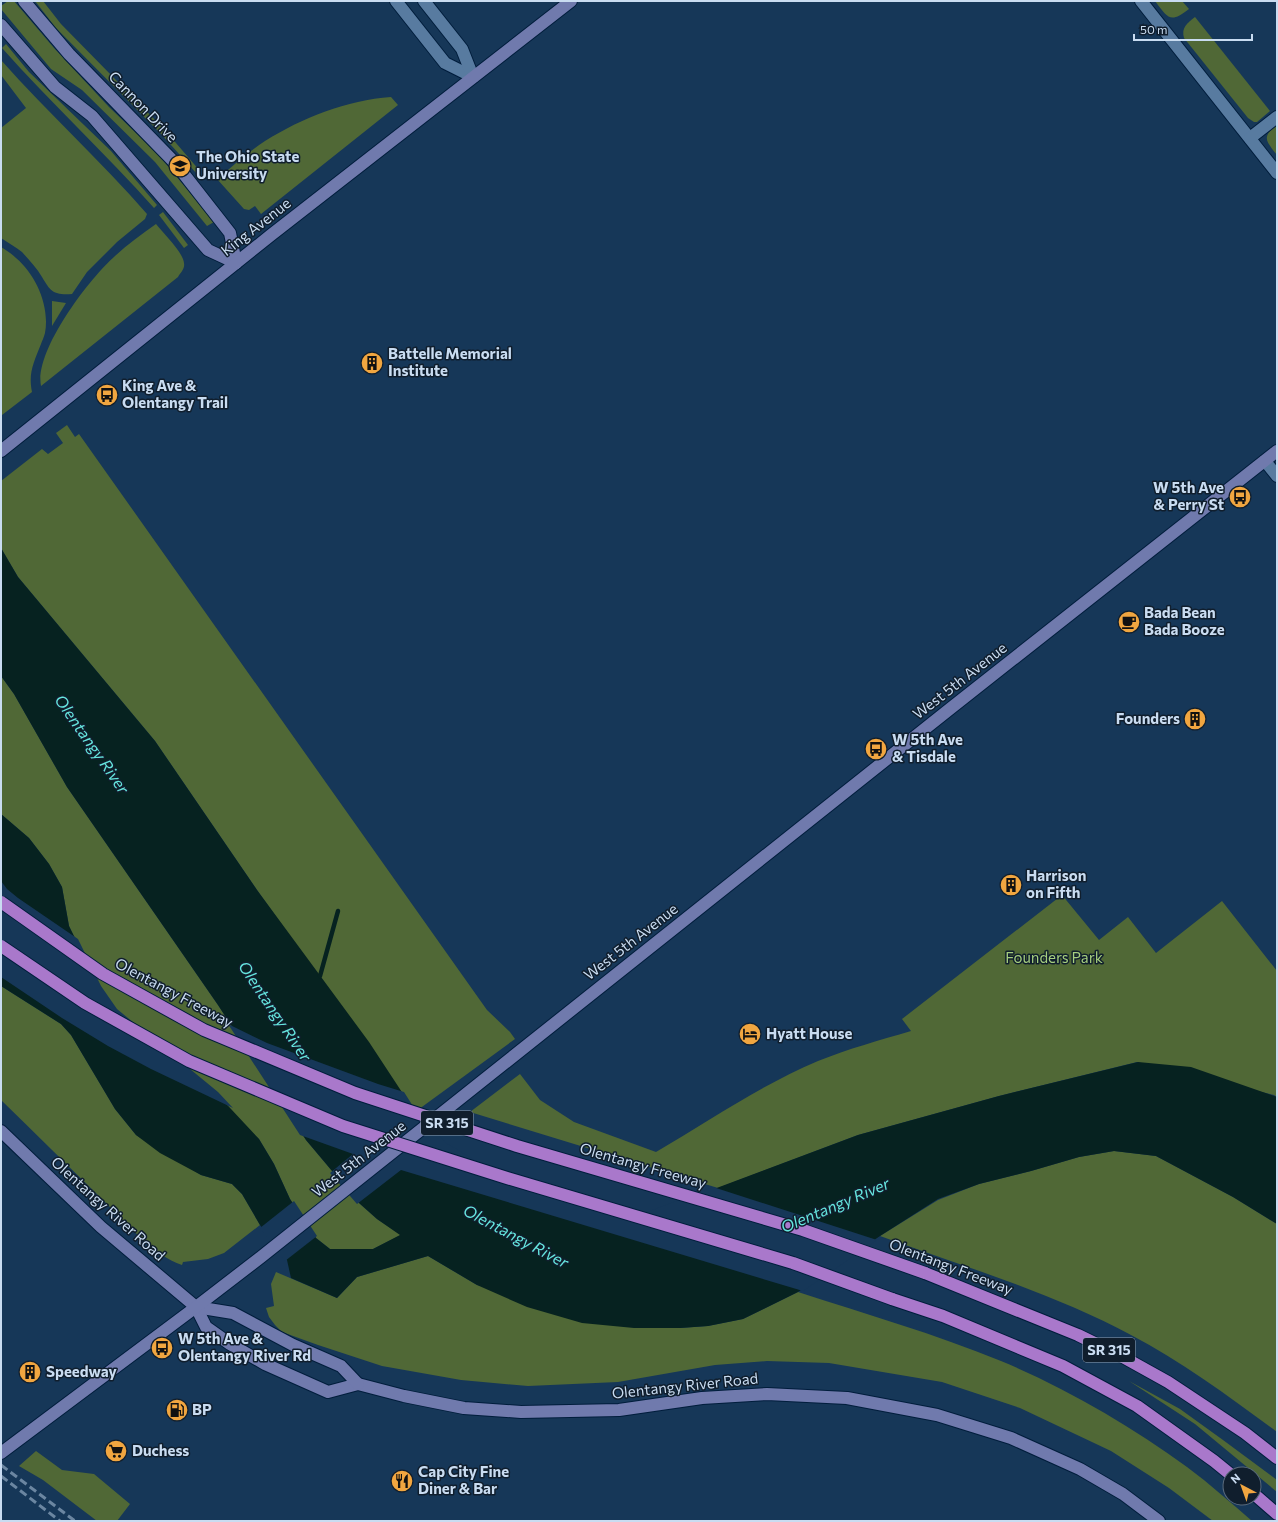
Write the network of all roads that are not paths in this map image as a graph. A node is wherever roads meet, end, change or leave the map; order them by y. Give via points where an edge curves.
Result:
1 (24, 1) edge
2 (396, 1) edge
3 (424, 1) edge
4 (571, 1) edge
5 (1141, 1) edge
6 (1, 24) edge
7 (472, 77) junction
8 (1273, 120) edge
9 (1250, 138) junction
10 (1277, 173) edge
11 (236, 263) junction
12 (1, 451) edge
13 (1277, 451) edge
14 (1265, 461) junction
15 (1277, 476) edge
16 (1, 902) edge
17 (1, 946) edge
18 (1, 1131) edge
19 (196, 1308) junction
20 (358, 1384) junction
21 (1, 1453) edge
22 (1277, 1458) edge
23 (1222, 1468) edge
24 (1262, 1501) edge
25 (1277, 1514) edge
26 (1159, 1521) edge

1 - 11 main road, Cannon Drive via 69,54 176,164 230,233
2 - 7 street via 445,63
3 - 7 street via 462,49
4 - 7 main road, King Avenue
5 - 9 street
6 - 11 main road via 55,87 92,116 208,250
7 - 11 main road, King Avenue
8 - 9 street
9 - 10 street
11 - 12 main road, King Avenue
13 - 14 main road, West 5th Avenue
14 - 15 street
14 - 19 main road, West 5th Avenue, bridge
16 - 22 highway, Olentangy Freeway / SR 315, bridge via 103,974 204,1030 355,1093 517,1146 803,1230 925,1273 1078,1335 1123,1357 1168,1382 1245,1433
17 - 23 highway, SR 315, bridge via 85,1003 189,1061 343,1126 792,1263 943,1316 1063,1366 1137,1406
18 - 19 main road, Olentangy River Road via 101,1227
19 - 20 main road via 233,1313 293,1345 341,1366
19 - 20 main road, Olentangy River Road via 206,1327 265,1364 328,1392
19 - 21 main road, West 5th Avenue
20 - 26 main road, Olentangy River Road via 464,1408 521,1412 619,1410 702,1398 767,1394 874,1402 937,1416 1010,1438 1080,1469 1124,1494
24 - 25 highway

